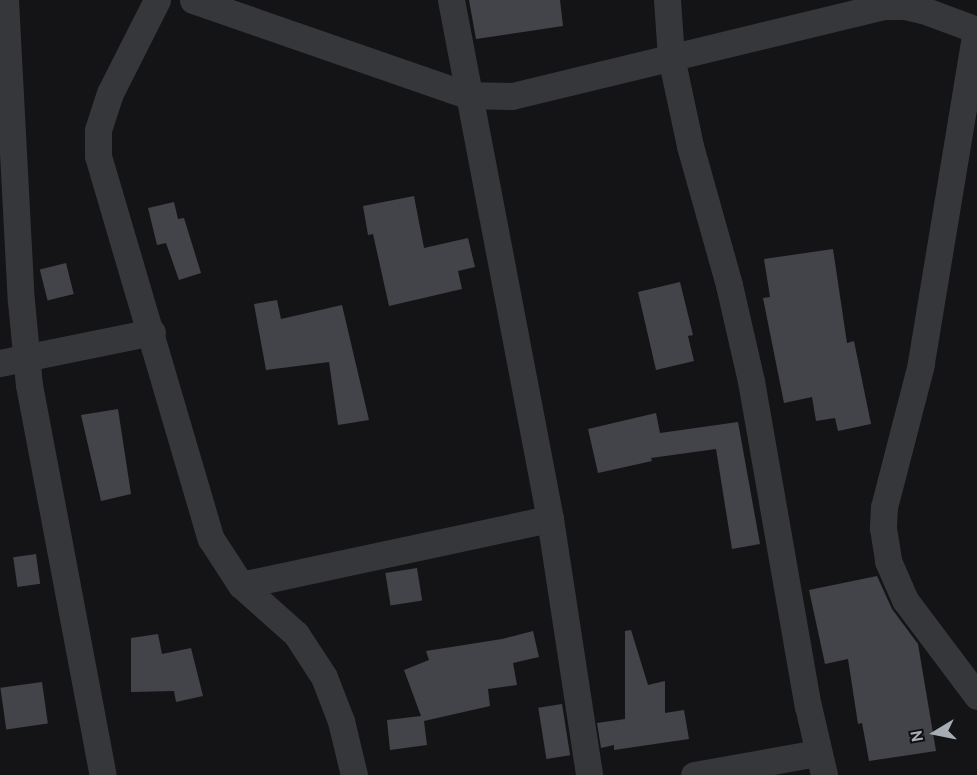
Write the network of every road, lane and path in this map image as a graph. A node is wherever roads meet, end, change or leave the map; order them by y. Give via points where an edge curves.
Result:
1 (5, 0) edge
2 (157, 0) edge
3 (193, 0) edge
4 (451, 0) edge
5 (667, 0) edge
6 (922, 5) edge
7 (976, 30) edge
8 (671, 57) junction
9 (467, 95) junction
10 (152, 332) junction
11 (27, 359) junction
12 (0, 363) edge
13 (550, 519) junction
14 (241, 585) junction
15 (977, 696) edge
16 (820, 764) edge
17 (103, 775) edge
18 (354, 775) edge
19 (589, 775) edge
20 (694, 775) edge

1 - 11 street
2 - 10 street via 110,93 96,145 120,236
3 - 9 street
4 - 9 street
5 - 8 street
6 - 7 street
6 - 8 street via 884,6
7 - 15 street via 921,364 884,507 883,528 888,561 905,600
8 - 9 street via 512,96
8 - 16 street via 751,381
9 - 13 street
10 - 11 street
10 - 14 street via 211,539
11 - 12 street
11 - 17 street via 37,431
13 - 14 street
13 - 19 street
14 - 18 street via 296,634 324,677 341,721
16 - 20 street

